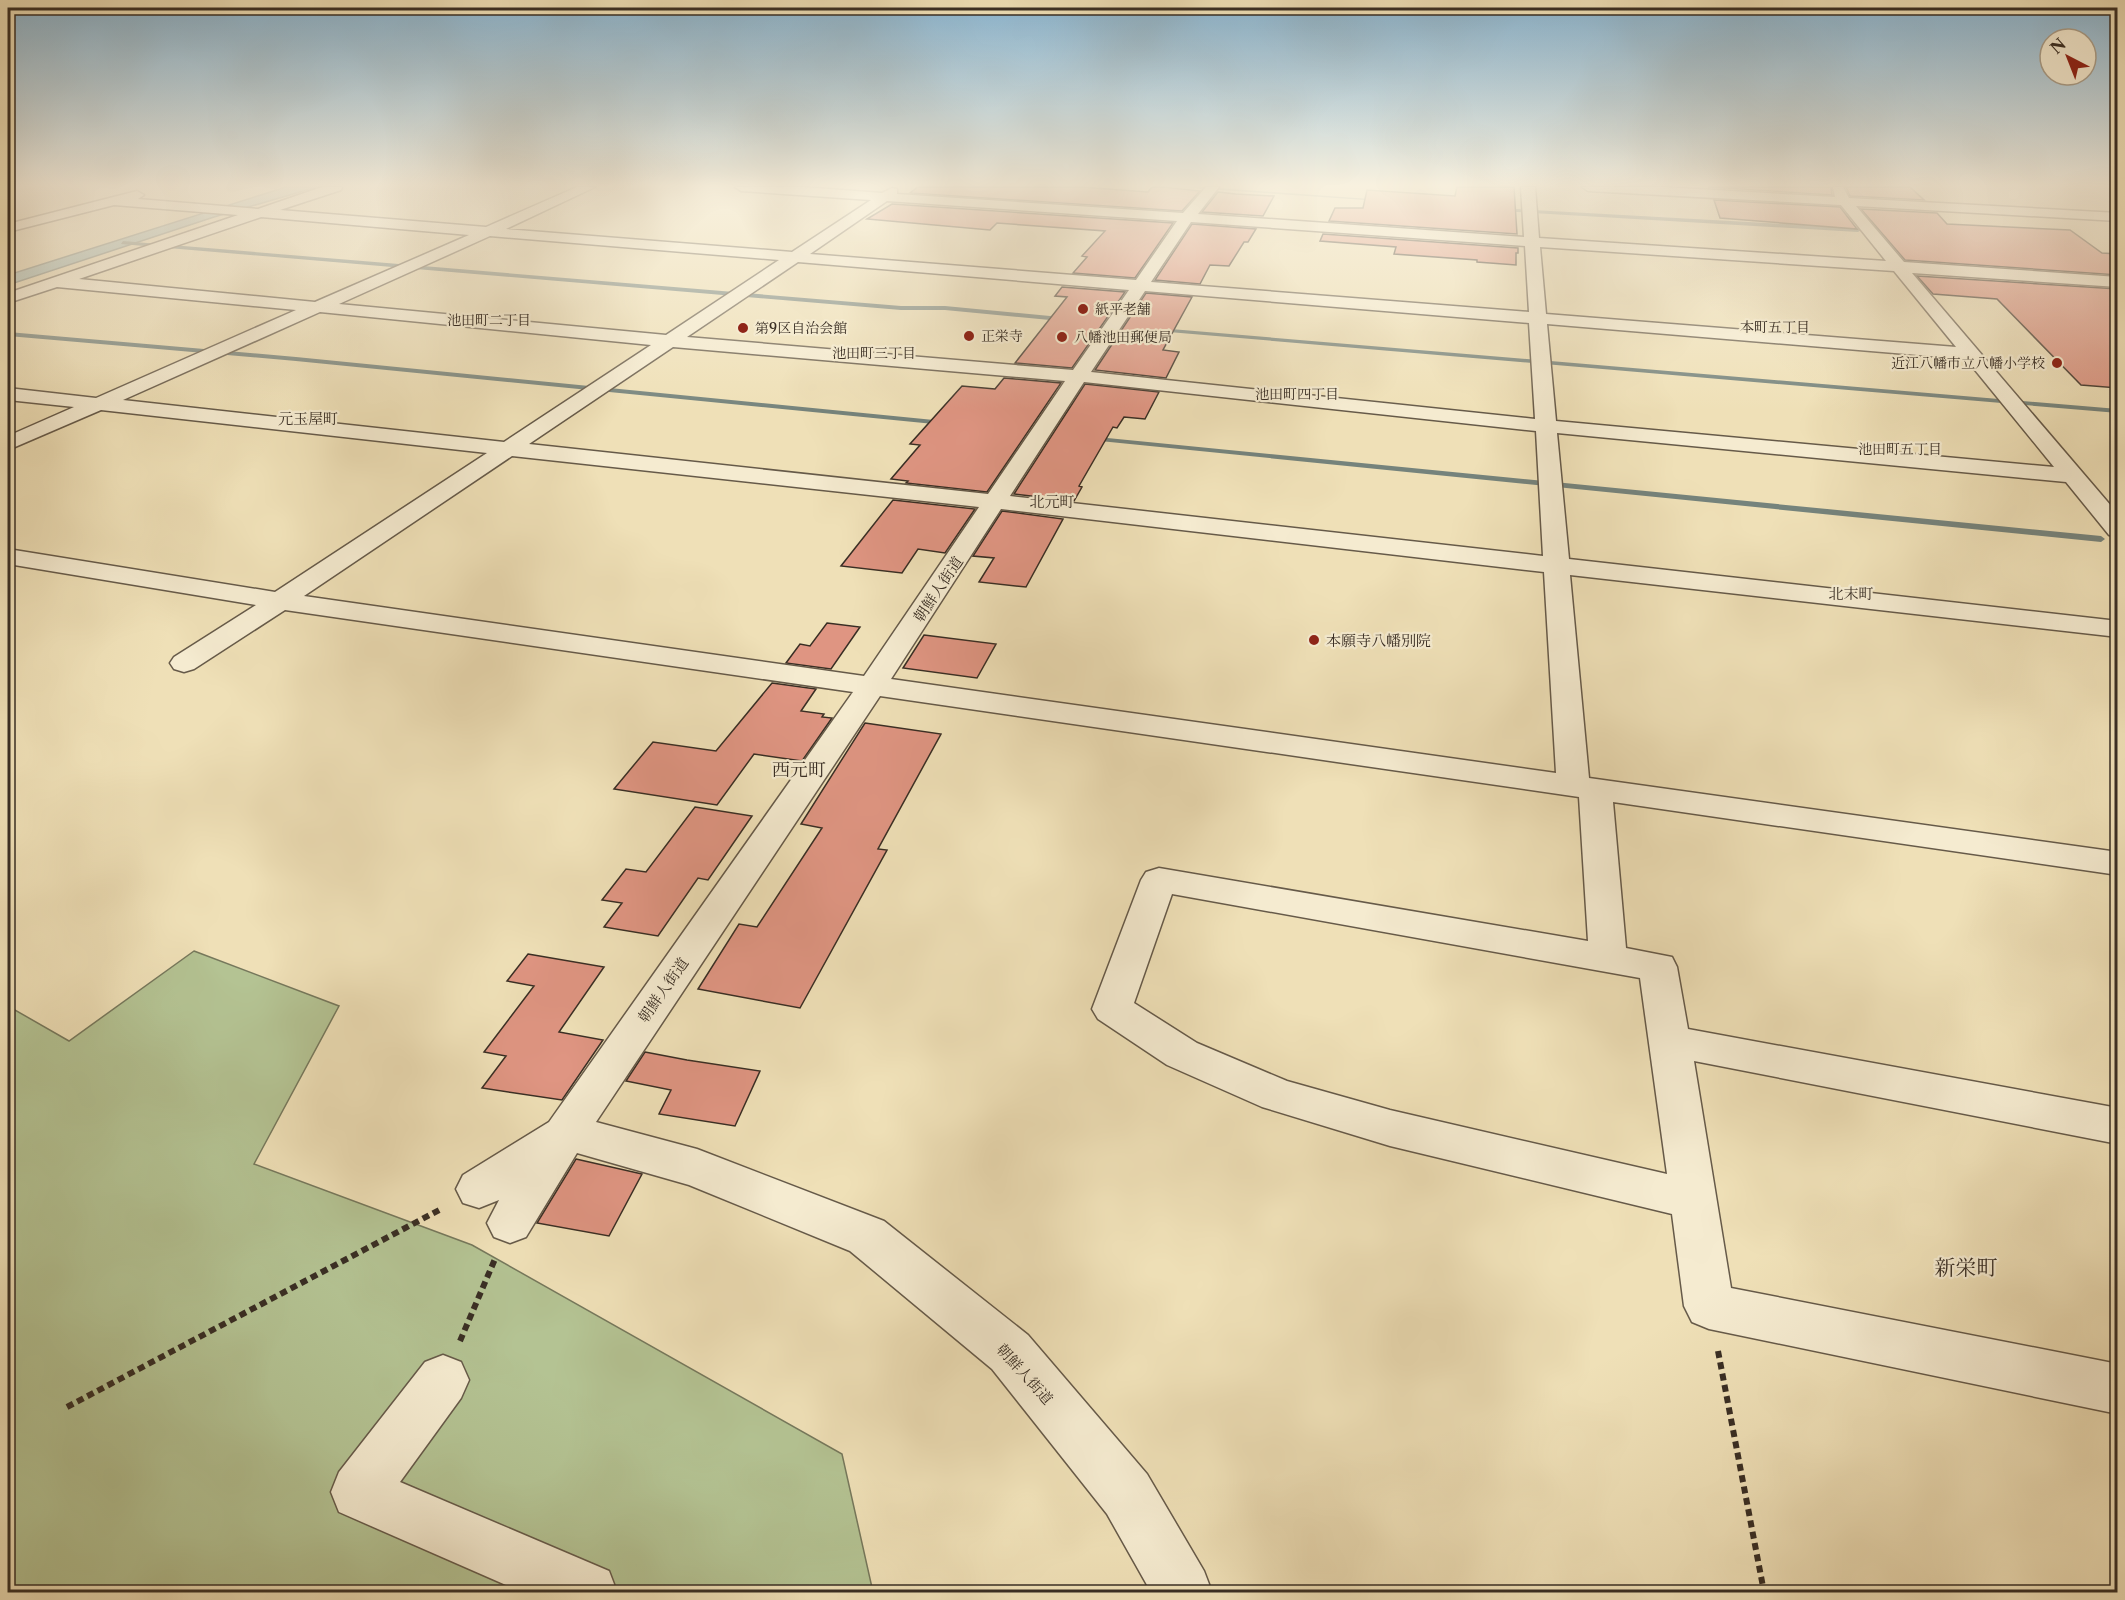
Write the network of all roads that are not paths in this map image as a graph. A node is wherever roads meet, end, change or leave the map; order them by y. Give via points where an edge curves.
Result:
1 (112, 262) edge
2 (419, 262) edge
3 (788, 262) edge
4 (841, 262) edge
5 (1157, 262) edge
6 (1534, 262) edge
7 (1824, 262) edge
8 (1895, 262) edge
9 (1899, 267) junction
10 (57, 282) junction
11 (2118, 282) edge
12 (1141, 285) junction
13 (8, 298) edge
14 (316, 307) junction
15 (1538, 319) junction
16 (669, 341) junction
17 (1971, 354) junction
18 (1078, 376) junction
19 (8, 394) edge
20 (97, 404) junction
21 (1546, 426) junction
22 (8, 444) edge
23 (506, 450) junction
24 (2073, 476) junction
25 (997, 502) junction
26 (2118, 530) edge
27 (8, 557) edge
28 (1557, 567) junction
29 (280, 601) junction
30 (2118, 629) edge
31 (184, 663) dead end
32 (873, 686) junction
33 (1584, 787) junction
34 (2118, 864) edge
35 (1608, 958) junction
36 (1670, 1041) junction
37 (2118, 1126) edge
38 (566, 1132) junction
39 (479, 1189) road end
40 (1692, 1199) junction
41 (510, 1223) road end
42 (443, 1380) road end
43 (2118, 1389) edge
44 (588, 1593) edge
45 (1183, 1593) edge

1 - 10 street
2 - 14 street
3 - 16 street
4 - 12 street
5 - 12 street, 朝鮮人街道
6 - 15 street
7 - 9 street
8 - 9 street
9 - 11 street
9 - 17 street
10 - 13 street
10 - 14 street
12 - 15 street
12 - 18 street, 朝鮮人街道
14 - 16 street
14 - 20 street
15 - 17 street
15 - 21 street
16 - 18 street
16 - 23 street
17 - 24 street
18 - 21 street
18 - 25 street, 朝鮮人街道
19 - 20 street
20 - 22 street
20 - 23 street
21 - 24 street
21 - 28 street
23 - 25 street
23 - 29 street
24 - 26 street
25 - 28 street
25 - 32 street, 朝鮮人街道
27 - 29 street
28 - 30 street
28 - 33 street
29 - 31 street
29 - 32 street
32 - 33 street
32 - 38 street, 朝鮮人街道
33 - 34 street
33 - 35 street
35 - 36 street via 1658,966
35 - 40 street via 1159,880 1112,1009 1182,1054 1277,1095 1390,1128
36 - 37 street
36 - 40 street
38 - 39 street
38 - 41 street
38 - 45 street, 朝鮮人街道 via 697,1168 867,1236 1010,1352 1127,1494
40 - 43 street via 1709,1306
42 - 44 street via 359,1492

